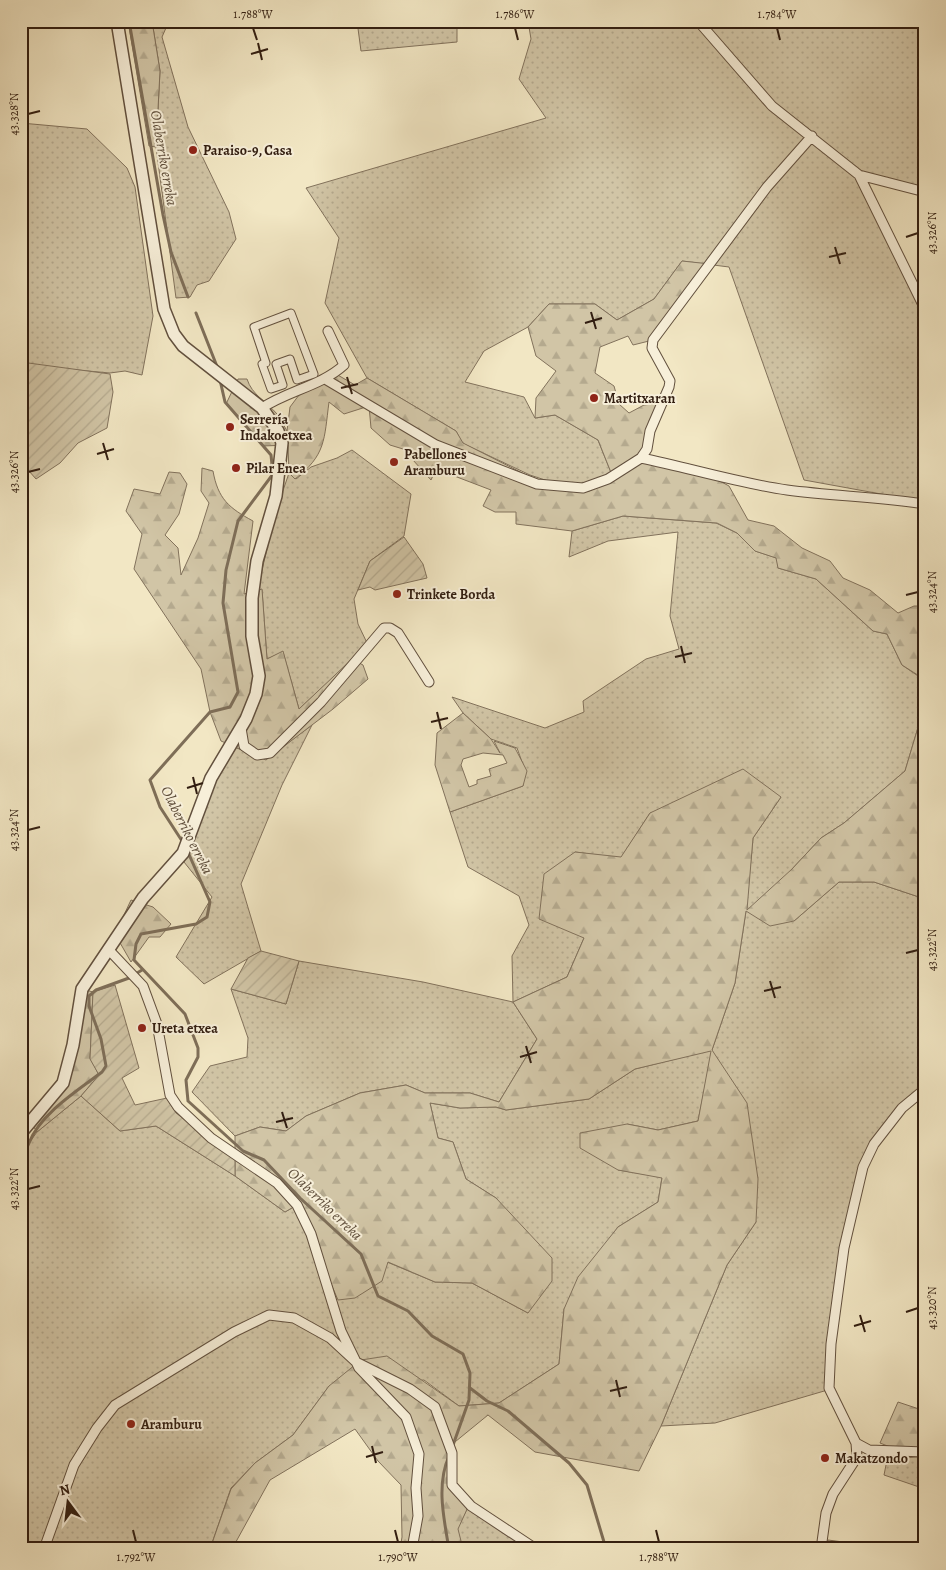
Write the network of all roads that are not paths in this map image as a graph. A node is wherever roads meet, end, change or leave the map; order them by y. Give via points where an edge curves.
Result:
1 (117, 21) edge
2 (698, 21) edge
3 (812, 136) junction
4 (859, 175) junction
5 (925, 192) edge
6 (925, 309) edge
7 (291, 313) joint
8 (328, 331) dead end
9 (325, 379) junction
10 (262, 408) junction
11 (641, 458) junction
12 (925, 504) edge
13 (429, 682) dead end
14 (240, 728) junction
15 (108, 949) junction
16 (925, 1089) edge
17 (21, 1133) edge
18 (356, 1362) junction
19 (856, 1443) junction
20 (925, 1452) edge
21 (44, 1549) edge
22 (412, 1549) edge
23 (536, 1549) edge
24 (821, 1549) edge

1 - 10 street via 164,309 174,334 183,346
2 - 3 street via 772,106
3 - 4 street
3 - 11 street via 767,187 653,340 652,348 670,381
4 - 5 street
4 - 6 street
7 - 7 street via 314,374 297,380 290,359 276,364 283,385 271,389 254,327
8 - 9 street via 344,364
9 - 10 street
9 - 11 street via 436,445 537,484 593,486
10 - 14 street via 282,443 281,470 257,561 252,598 252,636 258,676 256,694
11 - 12 street via 772,487
13 - 14 street via 398,633 384,628 321,702 270,754 257,755 244,746
14 - 15 street via 211,778 183,853 143,898
15 - 17 street via 82,989 63,1083
15 - 18 street via 143,986 157,1024 170,1095 178,1107 211,1138 277,1183 297,1205 311,1234 341,1331
16 - 19 street via 902,1108 874,1144 864,1167 844,1248 828,1388
18 - 21 street via 330,1338 294,1318 270,1315 234,1332 114,1405 74,1465
18 - 22 street via 406,1418 419,1454 418,1516
18 - 23 street via 410,1389 435,1407 452,1453 452,1485 470,1506
19 - 20 street via 869,1450
19 - 24 street via 857,1457 833,1494 826,1513

